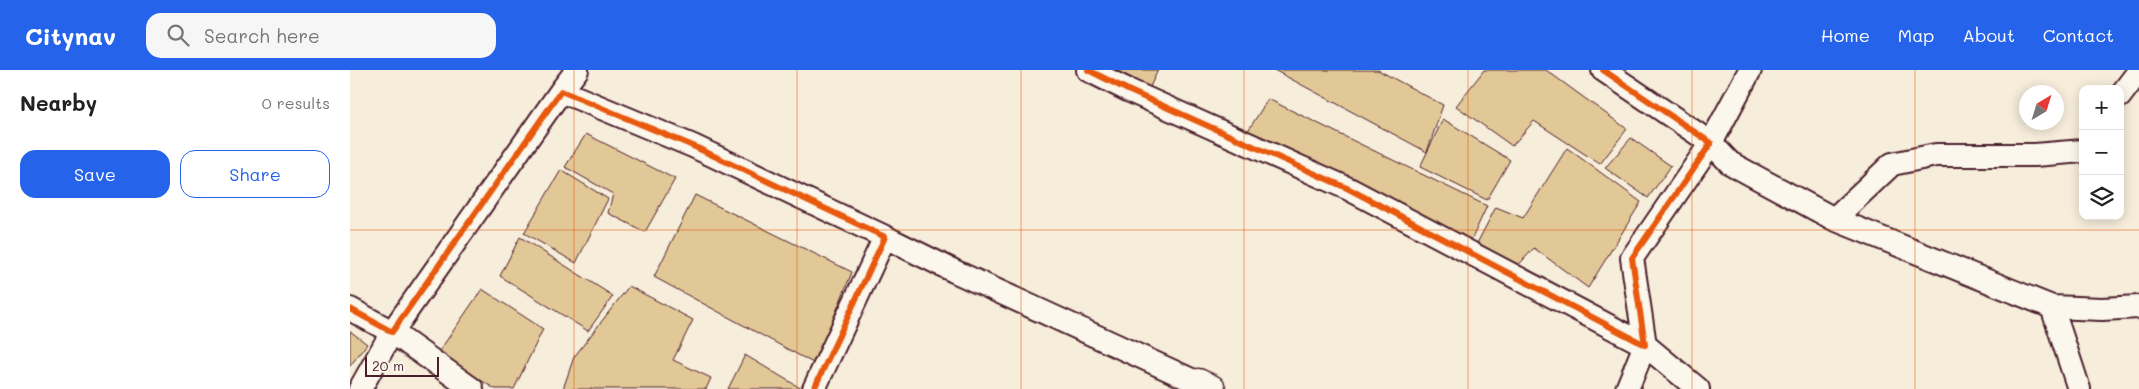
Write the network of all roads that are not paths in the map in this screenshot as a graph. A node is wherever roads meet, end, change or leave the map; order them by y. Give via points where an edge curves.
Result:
1 (577, 70) edge
2 (1088, 70) edge
3 (1603, 70) edge
4 (1750, 70) edge
5 (2139, 71) edge
6 (564, 81) edge
7 (2124, 91) edge
8 (1712, 143) junction
9 (2079, 151) edge
10 (1834, 219) junction
11 (885, 237) junction
12 (2052, 307) junction
13 (2139, 307) edge
14 (350, 309) edge
15 (392, 332) junction
16 (1644, 345) junction
17 (1201, 387) edge
18 (360, 389) edge
19 (472, 389) edge
20 (814, 389) edge
21 (1627, 389) edge
22 (1698, 389) edge
23 (2079, 389) edge

1 - 6 street
2 - 16 street via 1349,189
3 - 8 street
4 - 8 street
5 - 7 street
6 - 11 street
6 - 15 street
8 - 10 street via 1730,164
8 - 16 street via 1632,258
9 - 10 street via 2035,155 1936,155 1892,164
10 - 12 street
11 - 17 street
11 - 20 street
12 - 13 street
12 - 23 street
14 - 15 street
15 - 18 street
15 - 19 street
16 - 21 street
16 - 22 street

